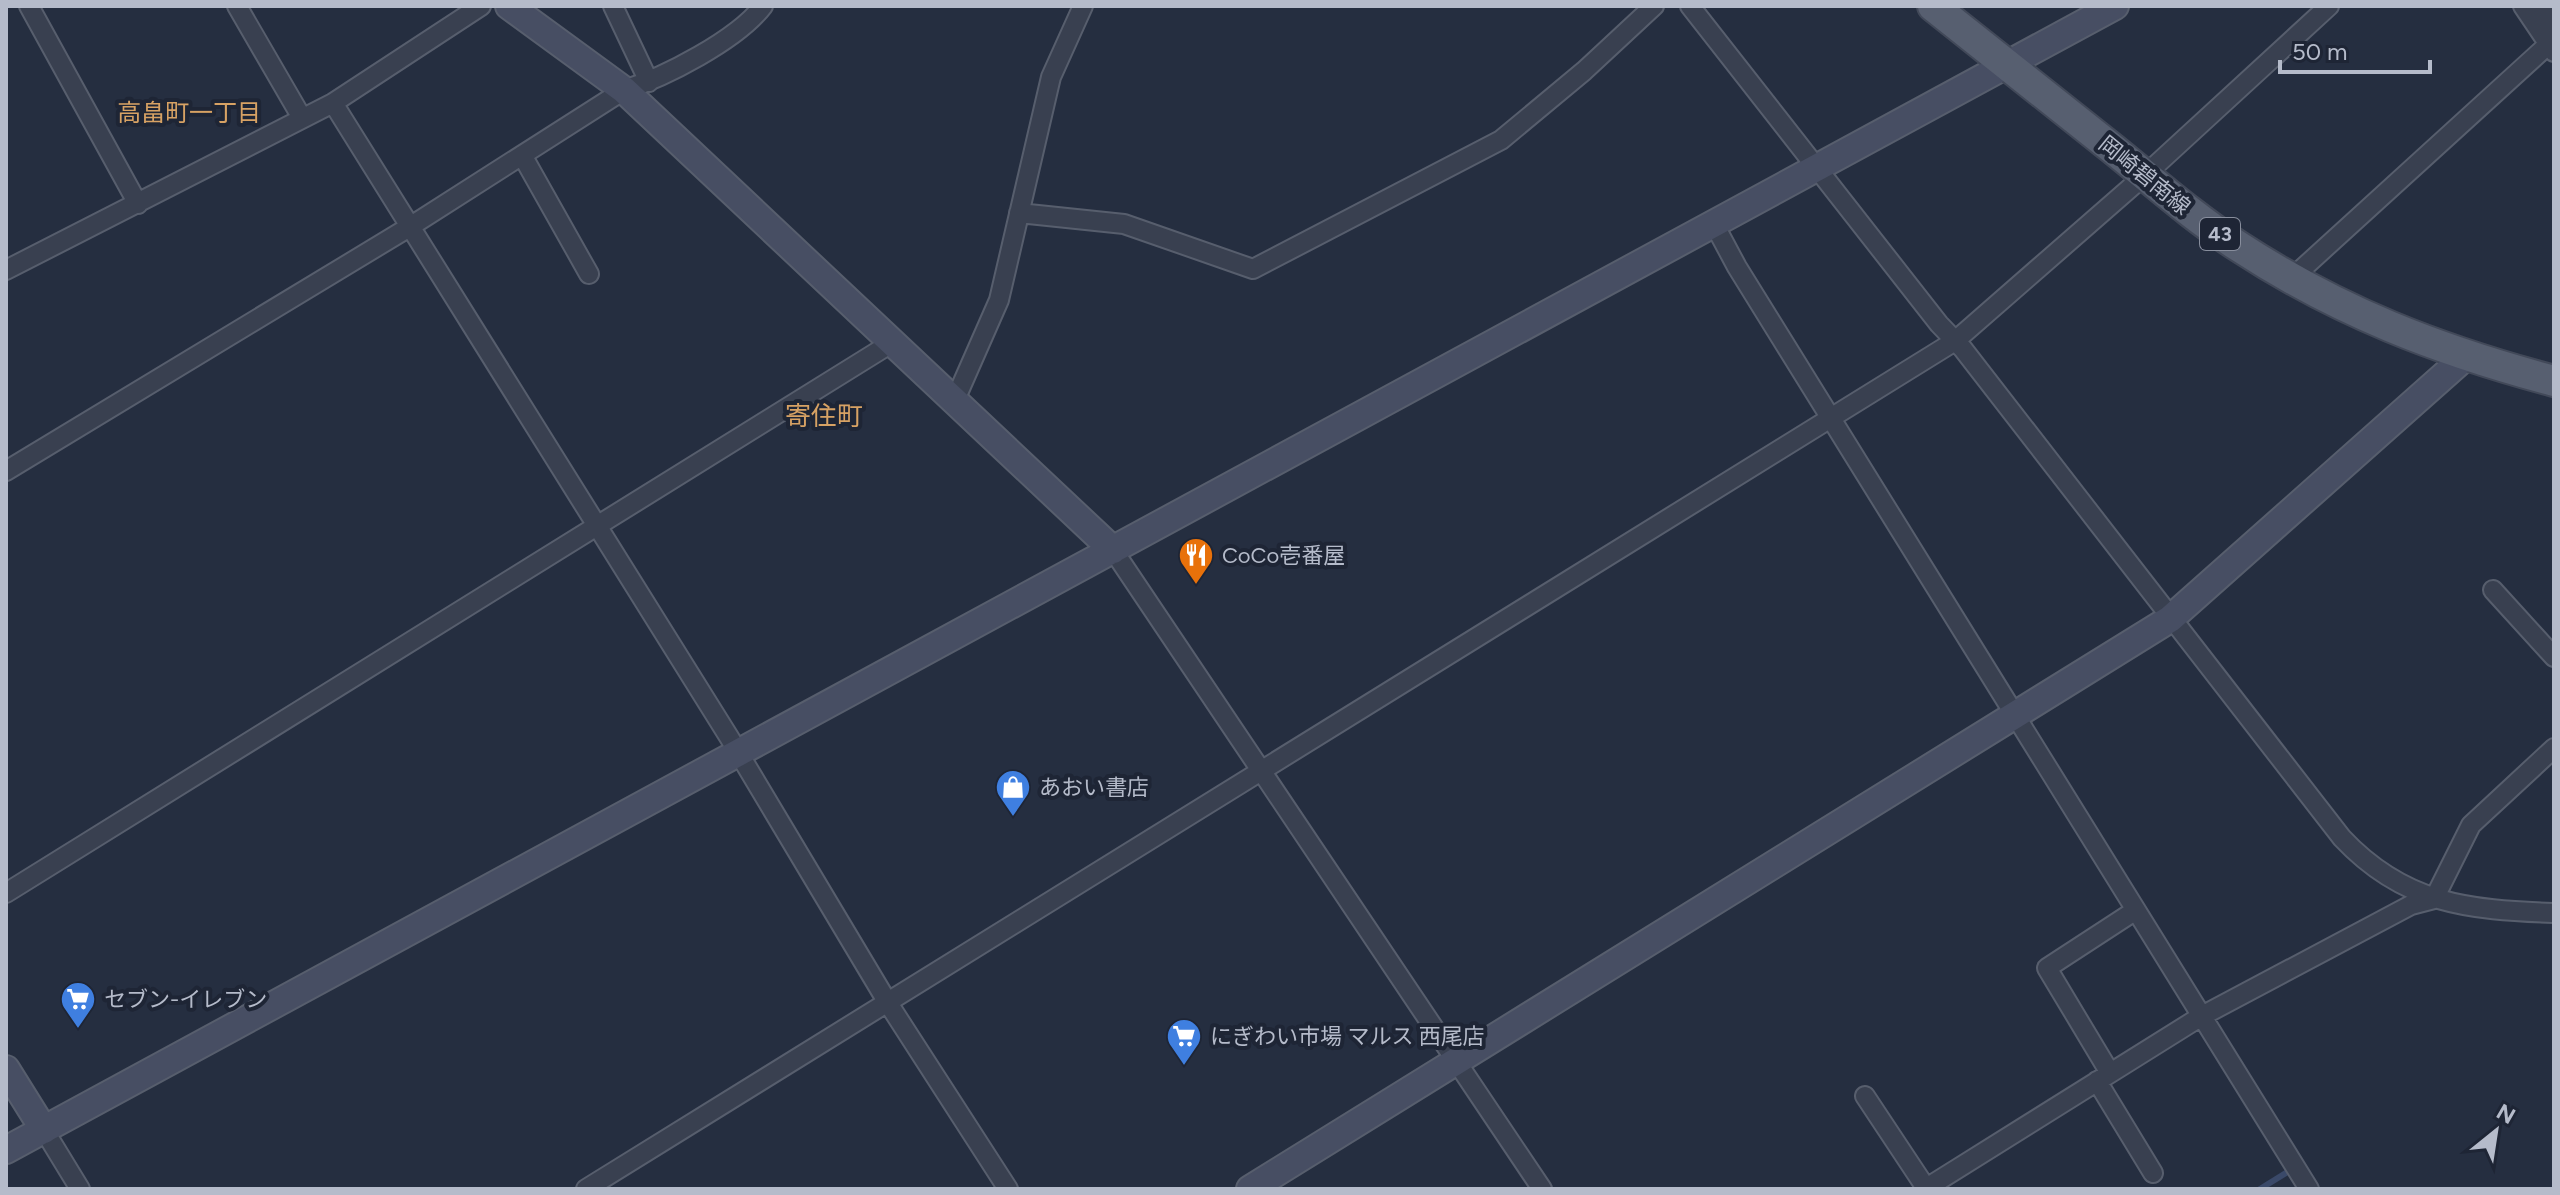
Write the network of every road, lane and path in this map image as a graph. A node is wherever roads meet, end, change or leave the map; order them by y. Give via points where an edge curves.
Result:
1 (29, 6) edge
2 (237, 6) edge
3 (481, 6) edge
4 (509, 6) edge
5 (613, 6) edge
6 (763, 6) edge
7 (1083, 6) edge
8 (1654, 6) edge
9 (1690, 6) edge
10 (1933, 6) edge
11 (2115, 6) edge
12 (2329, 6) edge
13 (2523, 6) edge
14 (2543, 6) edge
15 (2552, 47) edge
16 (2008, 65) junction
17 (637, 86) junction
18 (333, 103) junction
19 (302, 118) junction
20 (522, 155) junction
21 (1817, 168) junction
22 (2145, 175) junction
23 (138, 204) junction
24 (1019, 213) junction
25 (1714, 224) junction
26 (411, 226) junction
27 (6, 270) edge
28 (589, 274) dead end
29 (2292, 278) junction
30 (1955, 341) junction
31 (893, 342) junction
32 (2465, 357) junction
33 (2554, 381) edge
34 (955, 400) junction
35 (1831, 418) junction
36 (6, 471) edge
37 (595, 526) junction
38 (1113, 550) junction
39 (2493, 590) dead end
40 (2170, 619) junction
41 (2554, 657) edge
42 (2015, 715) junction
43 (2554, 748) edge
44 (738, 753) junction
45 (1260, 771) junction
46 (6, 893) edge
47 (2434, 899) junction
48 (2136, 910) junction
49 (2554, 913) edge
50 (888, 1003) junction
51 (2200, 1017) junction
52 (1456, 1061) junction
53 (6, 1069) edge
54 (2104, 1077) junction
55 (1865, 1096) dead end
56 (44, 1130) junction
57 (6, 1150) edge
58 (2153, 1173) dead end
59 (80, 1189) edge
60 (586, 1189) edge
61 (1008, 1189) edge
62 (1250, 1189) edge
63 (1542, 1189) edge
64 (1925, 1189) edge
65 (2309, 1189) edge

1 - 23 street
2 - 19 street
3 - 18 street
4 - 17 street
5 - 17 street
6 - 17 street via 750,23
7 - 24 street via 1051,77
8 - 24 street via 1501,140 1253,269 1124,224
9 - 21 street
10 - 16 main road, 岡崎碧南線 / 43
11 - 16 street
12 - 22 street
13 - 15 street
14 - 15 street
15 - 29 street
16 - 21 street
16 - 22 main road, 岡崎碧南線 / 43
17 - 20 street
17 - 31 street
18 - 19 street
18 - 26 street
19 - 23 street
20 - 26 street
20 - 28 street
21 - 25 street
21 - 30 street
22 - 29 main road, 岡崎碧南線 / 43 via 2238,246
22 - 30 street
23 - 27 street
24 - 34 street via 999,300
25 - 35 street
25 - 38 street
26 - 36 street
26 - 37 street
29 - 32 main road, 岡崎碧南線 / 43 via 2399,332
30 - 35 street
30 - 40 street
31 - 34 street
31 - 37 street
32 - 33 main road, 岡崎碧南線 / 43
32 - 40 street
34 - 38 street
35 - 42 street
35 - 45 street
37 - 44 street
37 - 46 street
38 - 44 street
38 - 45 street
39 - 41 street
40 - 42 street
40 - 47 street via 2350,847 2368,866
42 - 48 street
42 - 52 street
43 - 47 street via 2471,825
44 - 50 street
44 - 56 street
45 - 50 street
45 - 52 street
47 - 49 street via 2502,911
47 - 51 street via 2411,905
48 - 51 street
48 - 54 street via 2047,968
50 - 60 street
50 - 61 street
51 - 54 street
51 - 65 street
52 - 62 street
52 - 63 street
53 - 56 street
54 - 58 street
54 - 64 street
55 - 64 street
56 - 57 street
56 - 59 street

